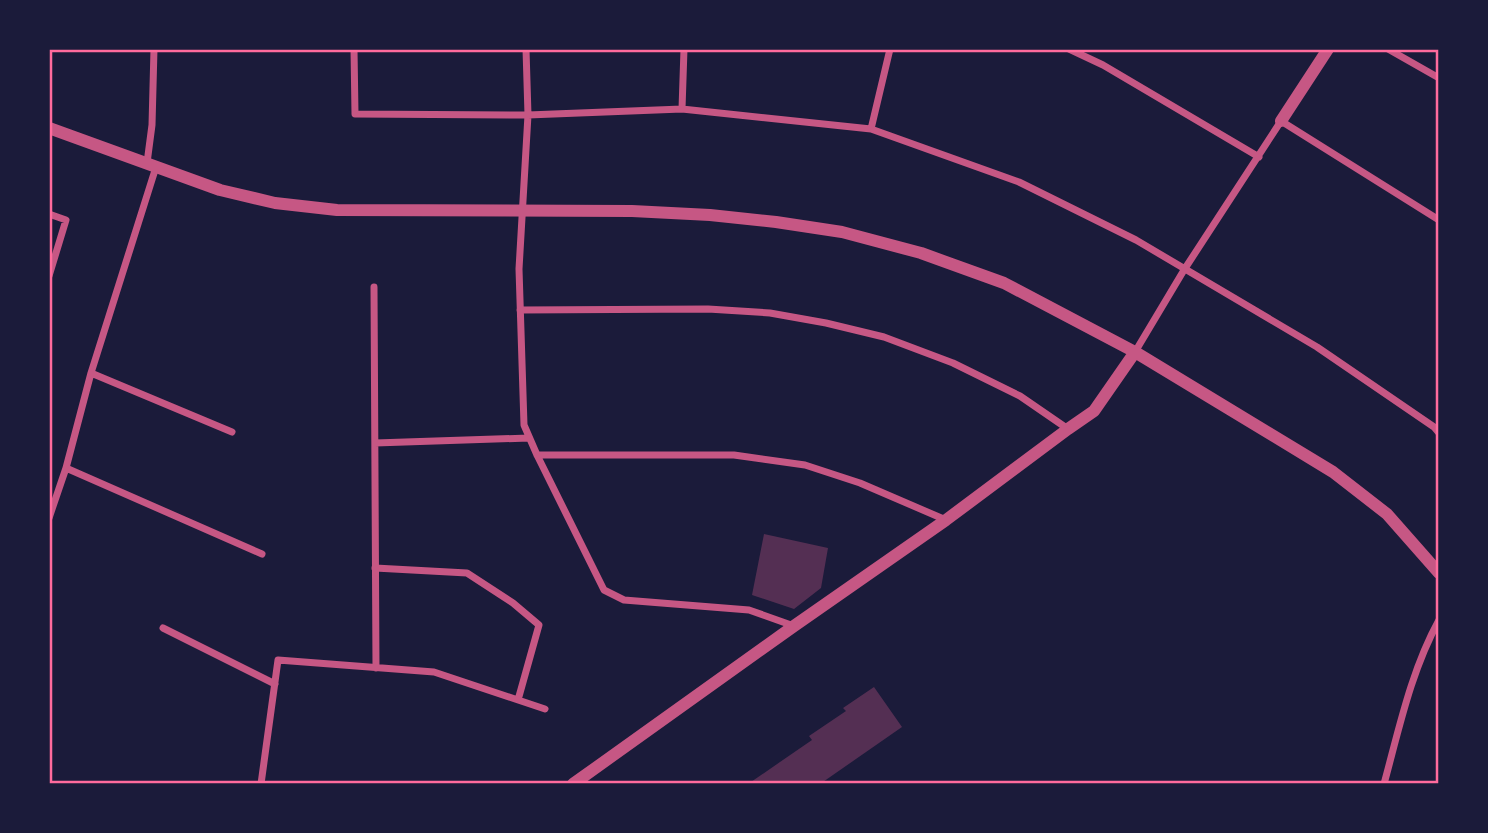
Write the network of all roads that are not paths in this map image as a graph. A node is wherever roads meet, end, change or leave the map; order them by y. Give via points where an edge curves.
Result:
1 (154, 49) edge
2 (354, 49) edge
3 (526, 49) edge
4 (684, 49) edge
5 (890, 49) edge
6 (1069, 49) edge
7 (1388, 49) edge
8 (1324, 50) edge
9 (1439, 78) edge
10 (682, 109) junction
11 (528, 115) junction
12 (1281, 121) junction
13 (49, 128) edge
14 (872, 129) junction
15 (1259, 157) junction
16 (152, 165) junction
17 (521, 211) junction
18 (49, 214) edge
19 (1439, 220) edge
20 (1184, 270) junction
21 (49, 275) edge
22 (374, 287) dead end
23 (520, 310) junction
24 (1135, 352) junction
25 (92, 373) junction
26 (1068, 429) junction
27 (232, 432) dead end
28 (1439, 433) edge
29 (529, 438) junction
30 (375, 443) junction
31 (537, 455) junction
32 (66, 468) junction
33 (49, 518) edge
34 (946, 520) junction
35 (262, 554) dead end
36 (375, 568) junction
37 (1439, 573) edge
38 (1439, 620) edge
39 (794, 626) junction
40 (163, 628) dead end
41 (376, 668) junction
42 (275, 684) junction
43 (518, 700) junction
44 (545, 709) dead end
45 (261, 784) edge
46 (573, 784) edge
47 (1384, 784) edge

1 - 16 street
2 - 11 street via 355,114
3 - 11 street
4 - 10 street
5 - 14 street
6 - 15 street
7 - 9 street
8 - 12 street
10 - 11 street
10 - 14 street
11 - 17 street
12 - 15 street
12 - 19 street
13 - 16 street
14 - 20 street via 1019,183 1136,240
15 - 20 street
16 - 17 street via 220,190 275,203 337,210
16 - 25 street
17 - 23 street
17 - 24 street via 710,215 842,232 921,253 1004,283
18 - 21 street via 66,220
20 - 24 street
20 - 28 street via 1317,347
22 - 30 street
23 - 26 street via 708,309 826,323 884,337 953,363 1020,396
23 - 29 street via 524,425
24 - 26 street via 1094,411
24 - 37 street via 1333,472 1387,514
25 - 27 street
25 - 32 street
26 - 34 street
29 - 30 street
29 - 31 street
30 - 36 street
31 - 34 street via 734,455 805,465 860,482
31 - 39 street via 604,590 624,600 749,610
32 - 33 street
32 - 35 street
34 - 39 street
36 - 41 street
36 - 43 street via 467,573 539,625
38 - 47 street via 1415,672
39 - 46 street
40 - 42 street
41 - 42 street via 278,660
41 - 43 street via 434,672
42 - 45 street
43 - 44 street

